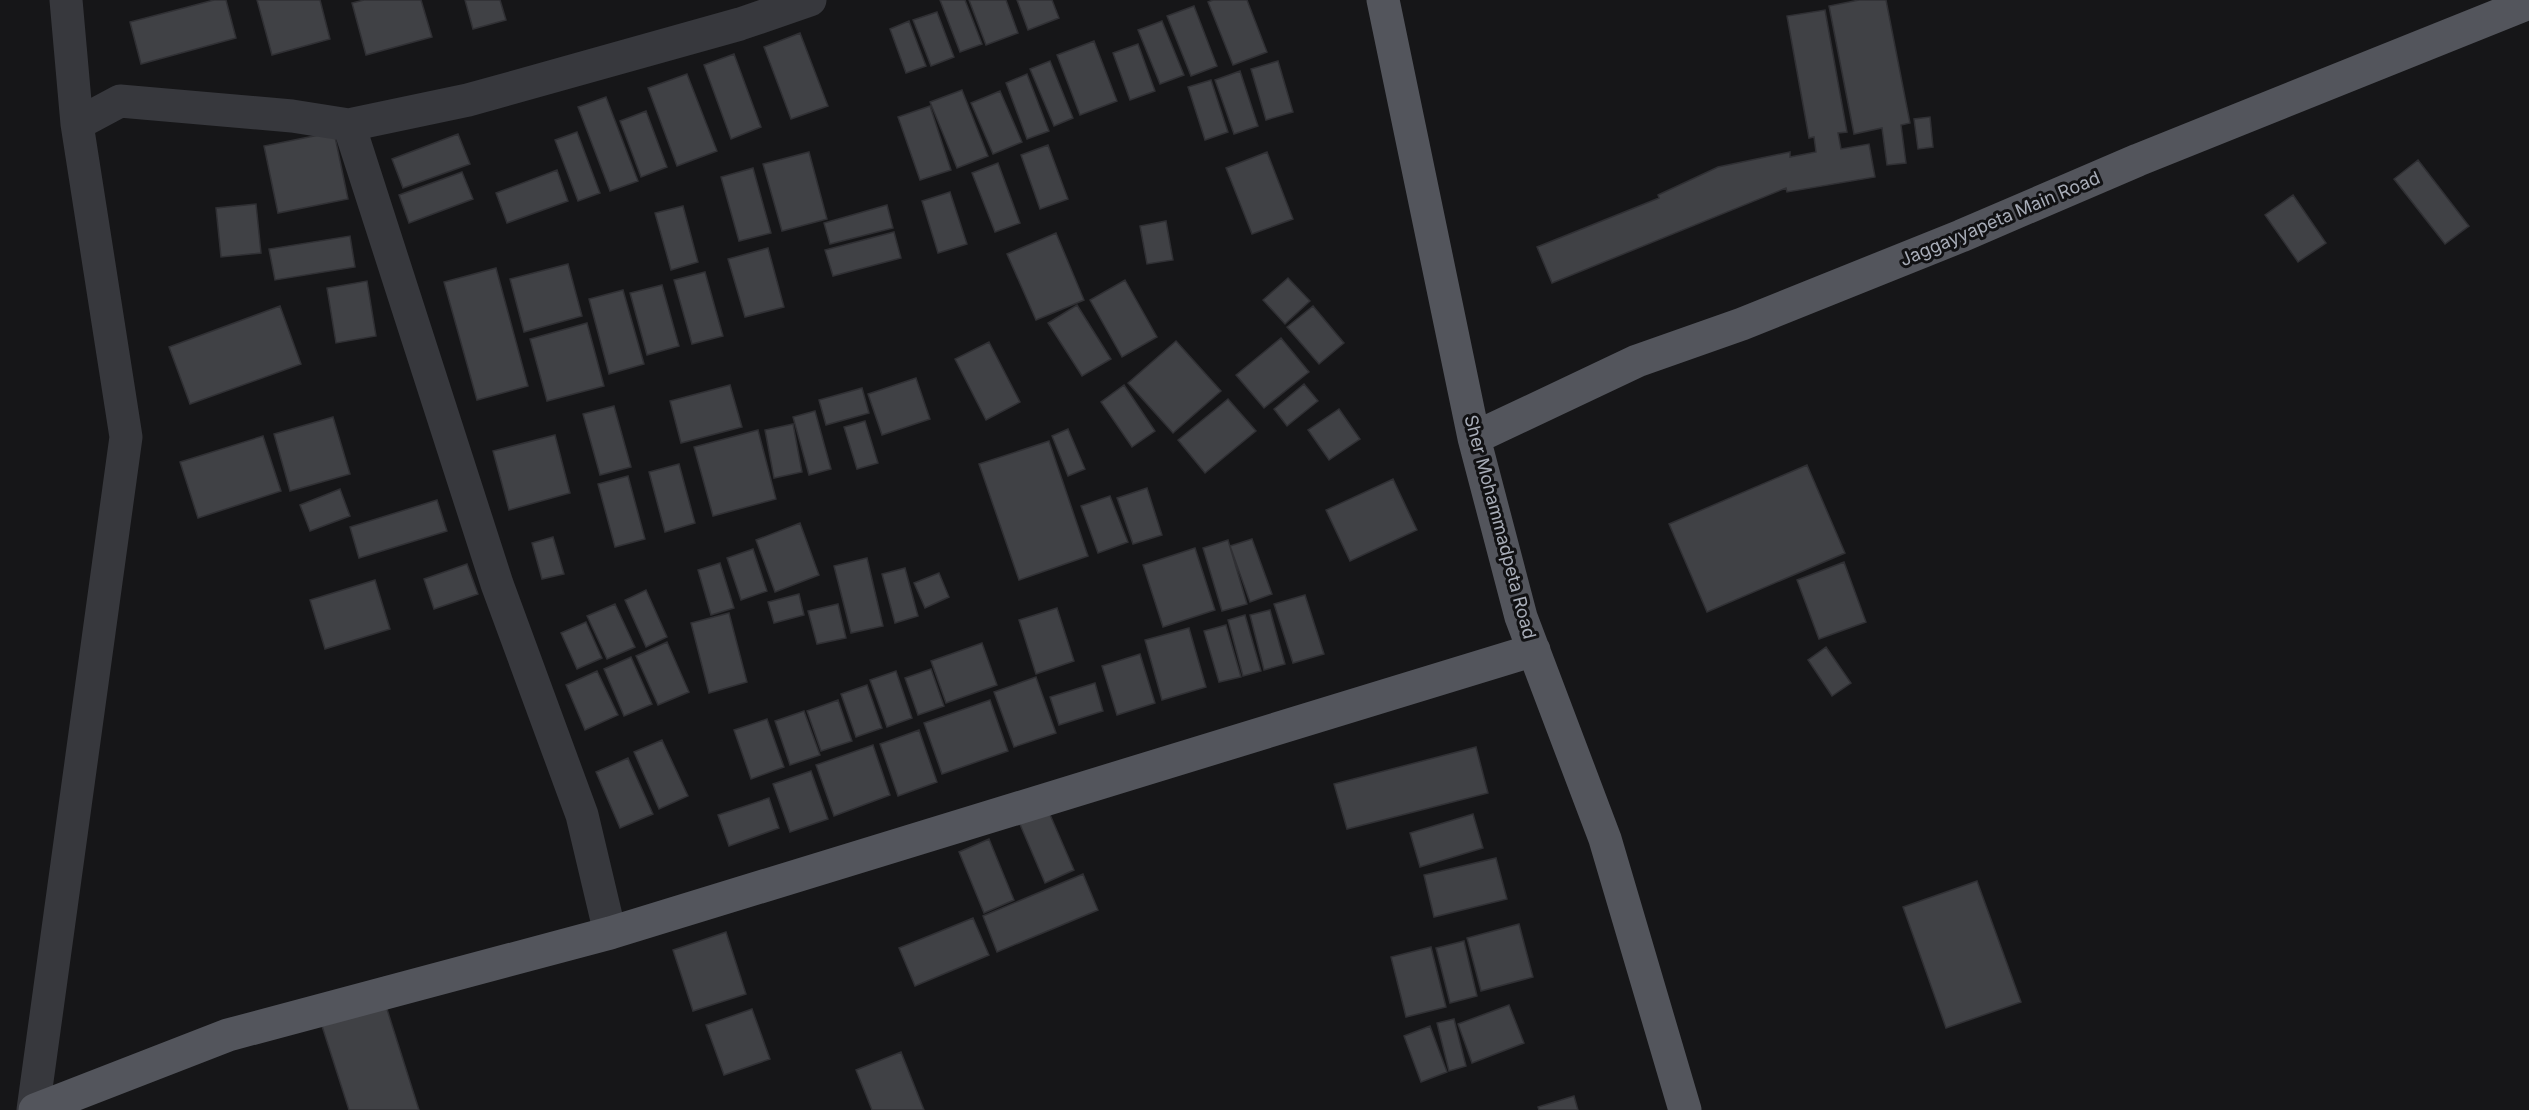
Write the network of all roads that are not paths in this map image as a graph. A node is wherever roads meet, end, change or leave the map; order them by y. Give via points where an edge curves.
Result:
1 (66, 0) edge
2 (810, 0) edge
3 (1383, 0) edge
4 (2529, 3) edge
5 (77, 124) junction
6 (349, 125) junction
7 (1474, 438) junction
8 (1534, 650) junction
9 (610, 933) junction
10 (34, 1110) edge
11 (1685, 1110) edge

1 - 5 street
2 - 6 street via 740,24 468,100
3 - 7 main road, Sher Mohammadpeta Road
4 - 7 main road, Jaggayyapeta Main Road via 2138,160 1950,241 1742,324 1637,361
5 - 6 street via 120,101 292,116
5 - 10 street via 126,437
6 - 9 street via 497,584 582,814
7 - 8 main road, Sher Mohammadpeta Road via 1521,617
8 - 9 main road
8 - 11 main road, Sher Mohammadpeta Road via 1605,839
9 - 10 main road via 228,1035

